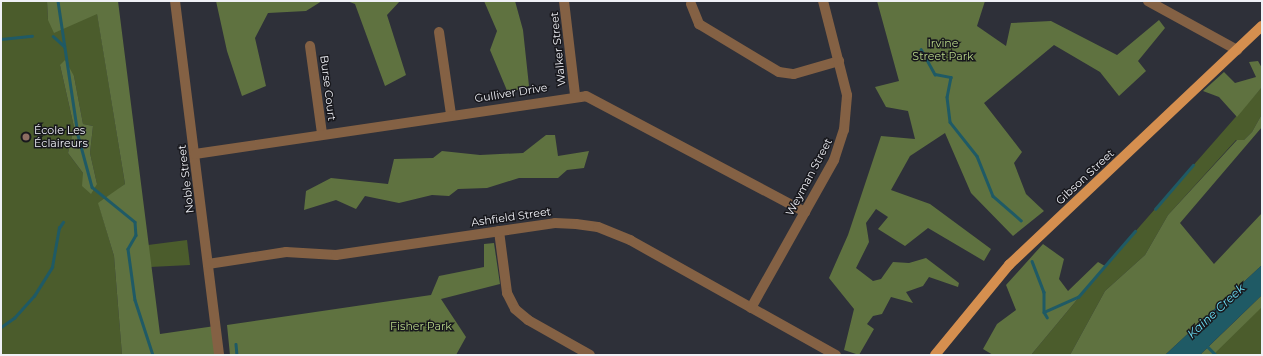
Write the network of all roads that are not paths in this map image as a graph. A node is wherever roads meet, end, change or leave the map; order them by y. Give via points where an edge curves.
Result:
1 (175, 1) edge
2 (564, 1) edge
3 (823, 1) edge
4 (1148, 1) edge
5 (691, 4) dead end
6 (1262, 26) edge
7 (439, 32) dead end
8 (310, 46) dead end
9 (1237, 50) junction
10 (838, 61) junction
11 (575, 95) junction
12 (451, 114) junction
13 (322, 134) junction
14 (195, 154) junction
15 (804, 212) junction
16 (499, 231) junction
17 (208, 264) junction
18 (751, 308) junction
19 (220, 355) edge
20 (590, 355) edge
21 (836, 355) edge
22 (935, 355) edge

1 - 14 street, Noble Street
2 - 11 street, Walker Street
3 - 10 street, Weyman Street
4 - 9 street
5 - 10 street via 699,24 779,72 794,74
6 - 9 main road, Gibson Street
7 - 12 street
8 - 13 street, Burse Court
9 - 22 main road, Gibson Street via 1015,260
10 - 15 street, Weyman Street via 847,95 844,130 834,160
11 - 12 street, Gulliver Drive
11 - 15 street, Gulliver Drive via 586,96
12 - 13 street, Gulliver Drive
13 - 14 street, Gulliver Drive
14 - 17 street, Noble Street
15 - 18 street, Weyman Street
16 - 17 street, Ashfield Street via 336,255 286,252
16 - 18 street, Ashfield Street via 555,223 598,227 630,240
16 - 20 street via 507,293 515,309 528,320
17 - 19 street, Noble Street
18 - 21 street, Ashfield Street

